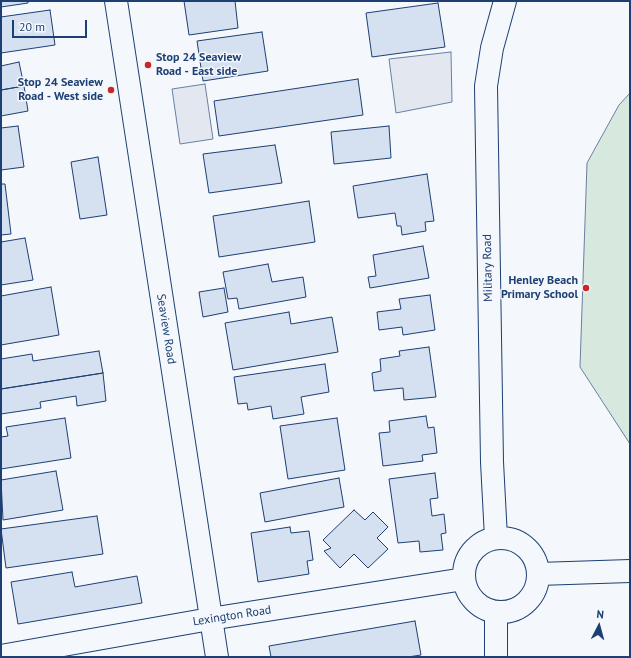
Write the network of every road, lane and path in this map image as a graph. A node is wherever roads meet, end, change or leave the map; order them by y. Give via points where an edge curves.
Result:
1 (116, 1) edge
2 (505, 1) edge
3 (496, 538) junction
4 (630, 571) edge
5 (538, 574) junction
6 (464, 579) junction
7 (496, 612) junction
8 (210, 619) junction
9 (1, 656) edge
10 (217, 657) edge
11 (496, 657) edge

1 - 8 street, Seaview Road
2 - 3 street, Military Road via 492,48 486,86 492,454
3 - 5 street via 510,539 529,550 535,560
3 - 6 street via 481,543 471,552 466,562
4 - 5 street
5 - 7 street via 537,586 522,606 512,611
6 - 7 street via 468,593 475,602
6 - 8 street, Lexington Road
7 - 11 street
8 - 9 street, Lexington Road
8 - 10 street, Seaview Road

